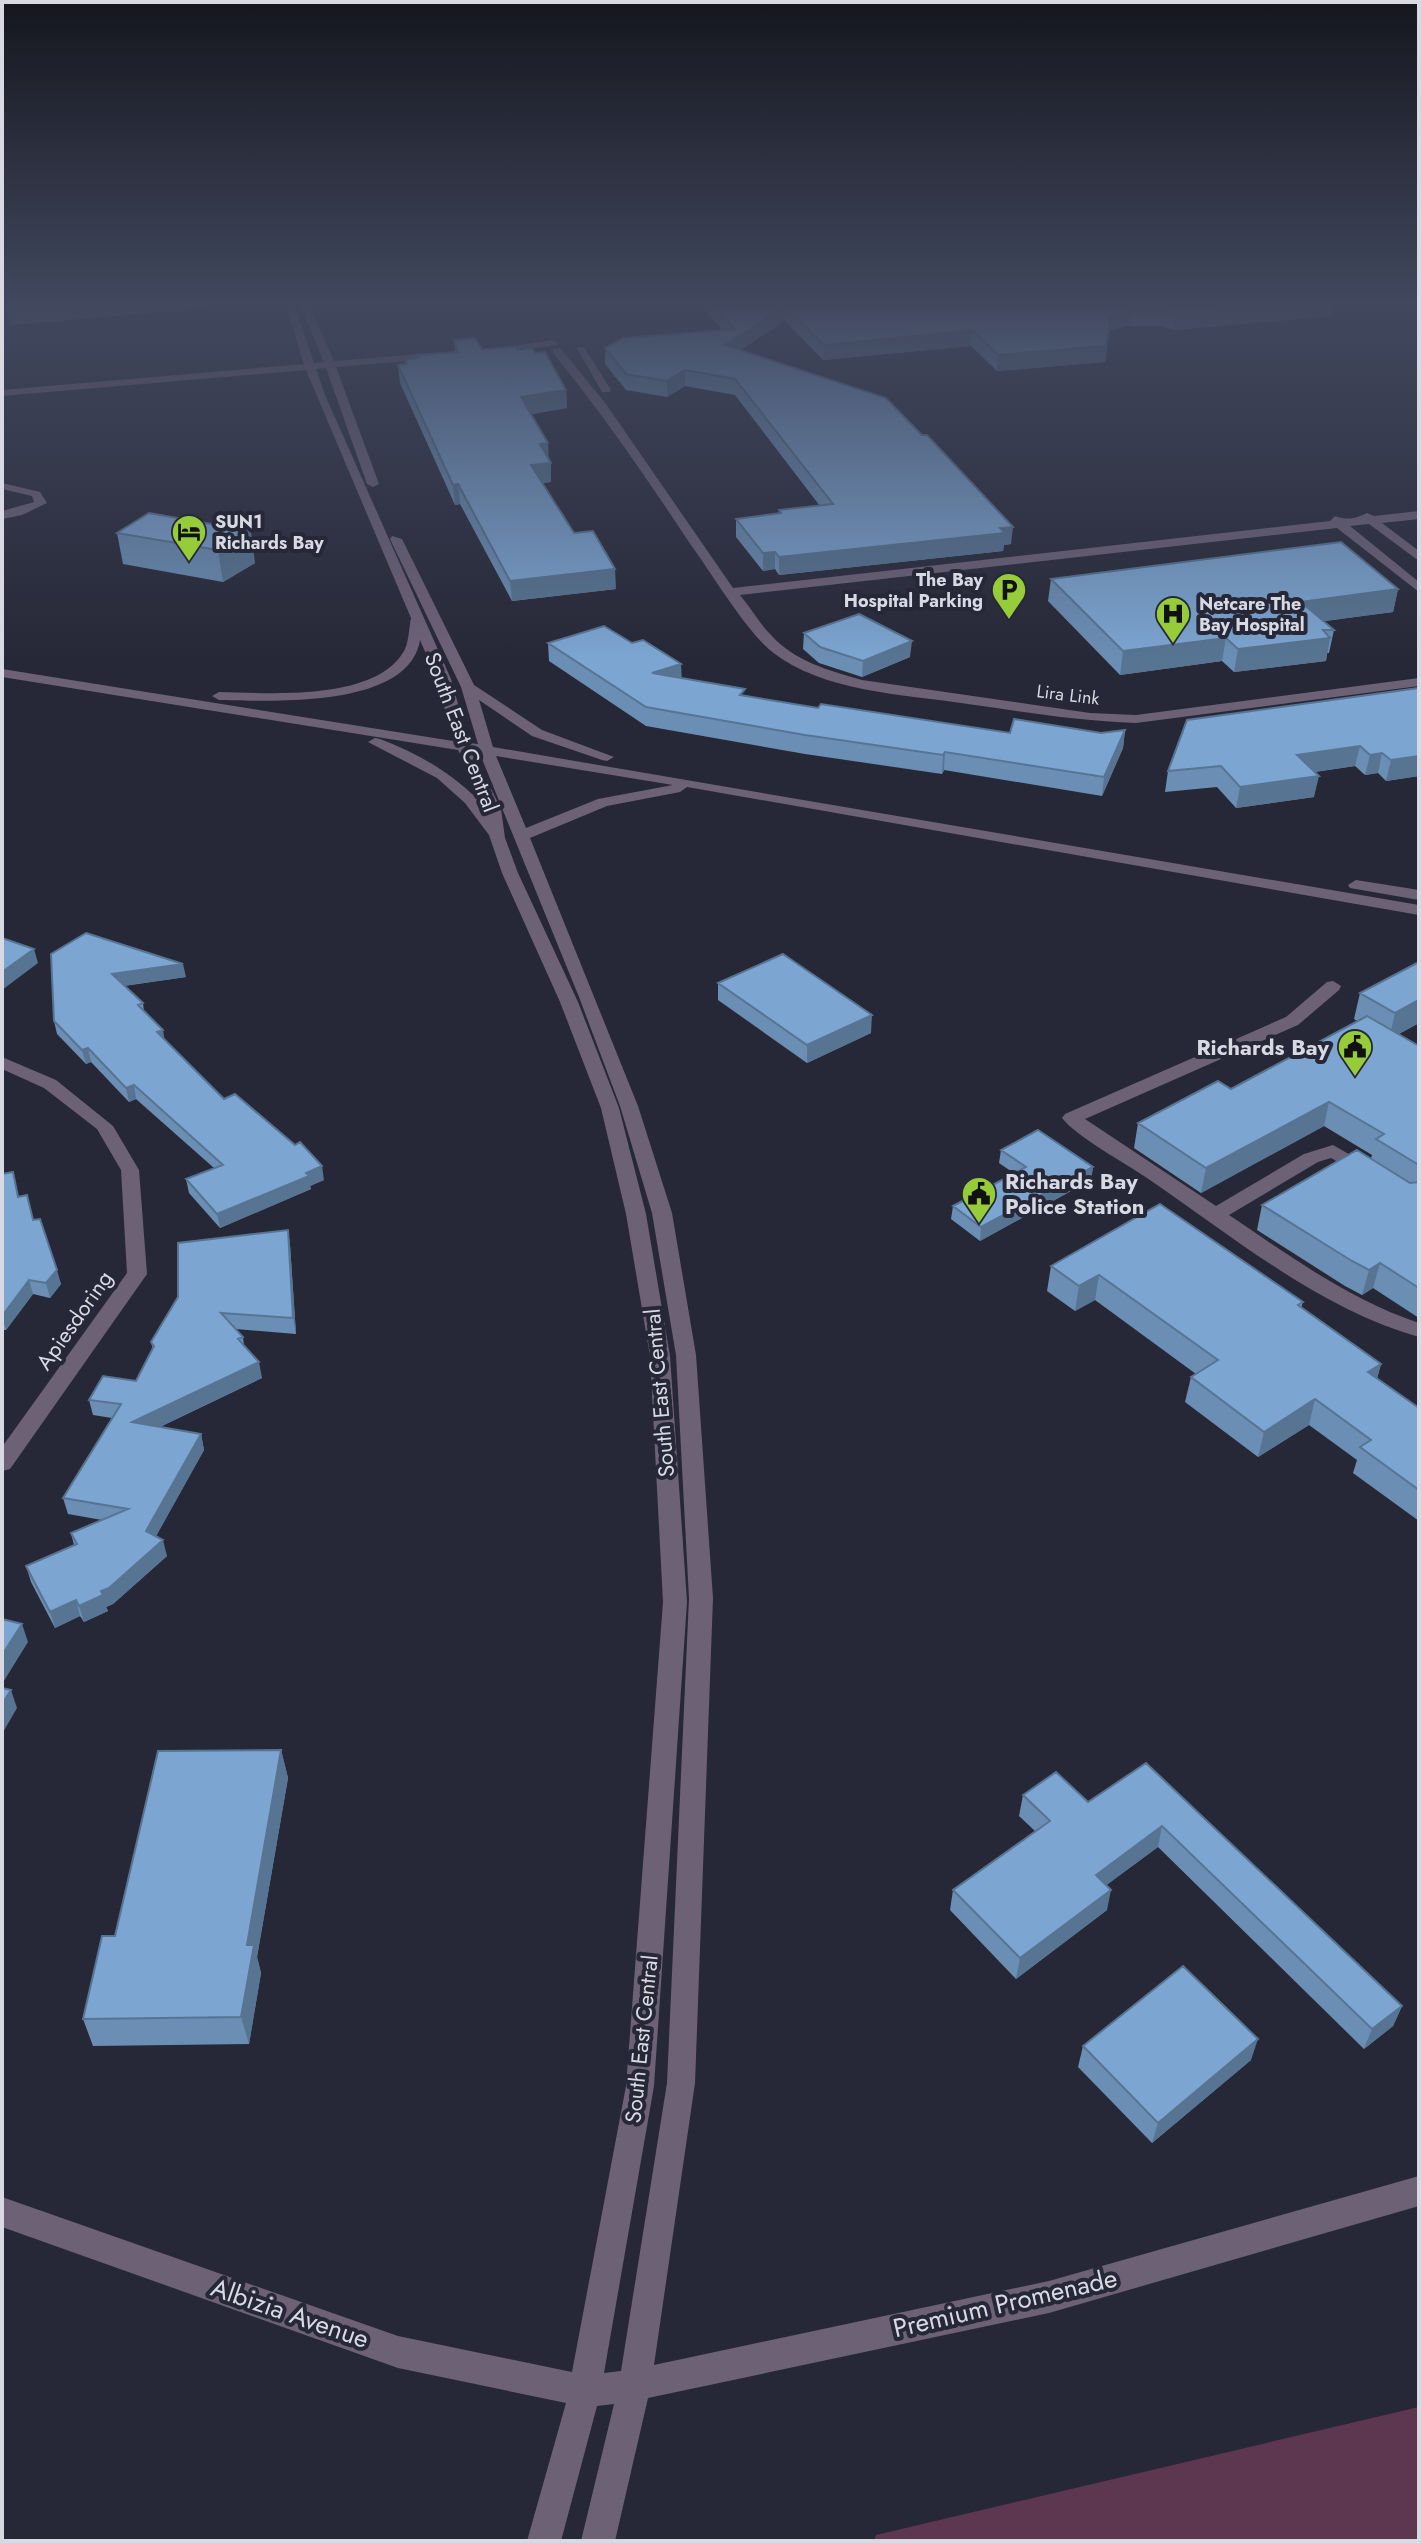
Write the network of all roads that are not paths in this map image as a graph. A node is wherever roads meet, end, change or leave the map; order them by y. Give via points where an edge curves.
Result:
1 (341, 422) edge
2 (343, 422) edge
3 (613, 422) edge
4 (620, 422) edge
5 (2, 486) edge
6 (1419, 509) edge
7 (2, 515) edge
8 (1419, 515) edge
9 (1368, 517) junction
10 (1336, 521) junction
11 (1419, 557) edge
12 (1419, 588) edge
13 (736, 592) junction
14 (417, 619) junction
15 (2, 665) edge
16 (2, 673) edge
17 (1419, 682) edge
18 (468, 687) junction
19 (219, 696) junction
20 (341, 728) junction
21 (474, 744) junction
22 (607, 757) junction
23 (704, 786) junction
24 (510, 836) junction
25 (1419, 895) edge
26 (1419, 910) edge
27 (1333, 986) dead end
28 (2, 1062) edge
29 (1385, 1184) edge
30 (1213, 1216) junction
31 (1419, 1330) edge
32 (2, 1463) edge
33 (1419, 2191) edge
34 (2, 2212) edge
35 (635, 2385) junction
36 (585, 2391) junction
37 (544, 2541) edge
38 (598, 2541) edge

1 - 14 street, South East Central
2 - 18 street, South East Central
3 - 13 street, Lira Link
4 - 13 street, Lira Link via 691,517
5 - 7 street via 36,494 41,503
6 - 9 street
8 - 9 street
9 - 10 street
9 - 11 street
10 - 12 street
10 - 13 street
10 - 13 street via 792,580
13 - 17 street, Lira Link via 767,640 838,678 1090,717 1155,718
14 - 19 street via 410,655 398,668 364,685 305,696
14 - 21 street, South East Central
15 - 19 street
16 - 20 street
18 - 21 street, South East Central
18 - 22 street via 537,733
19 - 21 street
20 - 21 street
20 - 24 street via 428,764
21 - 22 street
21 - 23 street
21 - 24 street, South East Central via 494,809
22 - 25 street
23 - 24 street via 603,802
23 - 26 street
24 - 35 street, South East Central via 629,1106 662,1213 686,1355 701,1598 681,2083
24 - 36 street, South East Central via 610,1108 636,1214 660,1356 675,1602 640,2086
27 - 30 street via 1292,1021 1071,1118
28 - 32 street, Apiesdoring via 50,1084 104,1126 130,1170 137,1274
29 - 30 street via 1333,1151 1311,1158
30 - 31 street via 1333,1294
33 - 35 street, Premium Promenade via 1049,2297
34 - 36 street, Albizia Avenue via 398,2352
35 - 36 street, Premium Promenade
35 - 38 street, South East Central
36 - 37 street, South East Central

